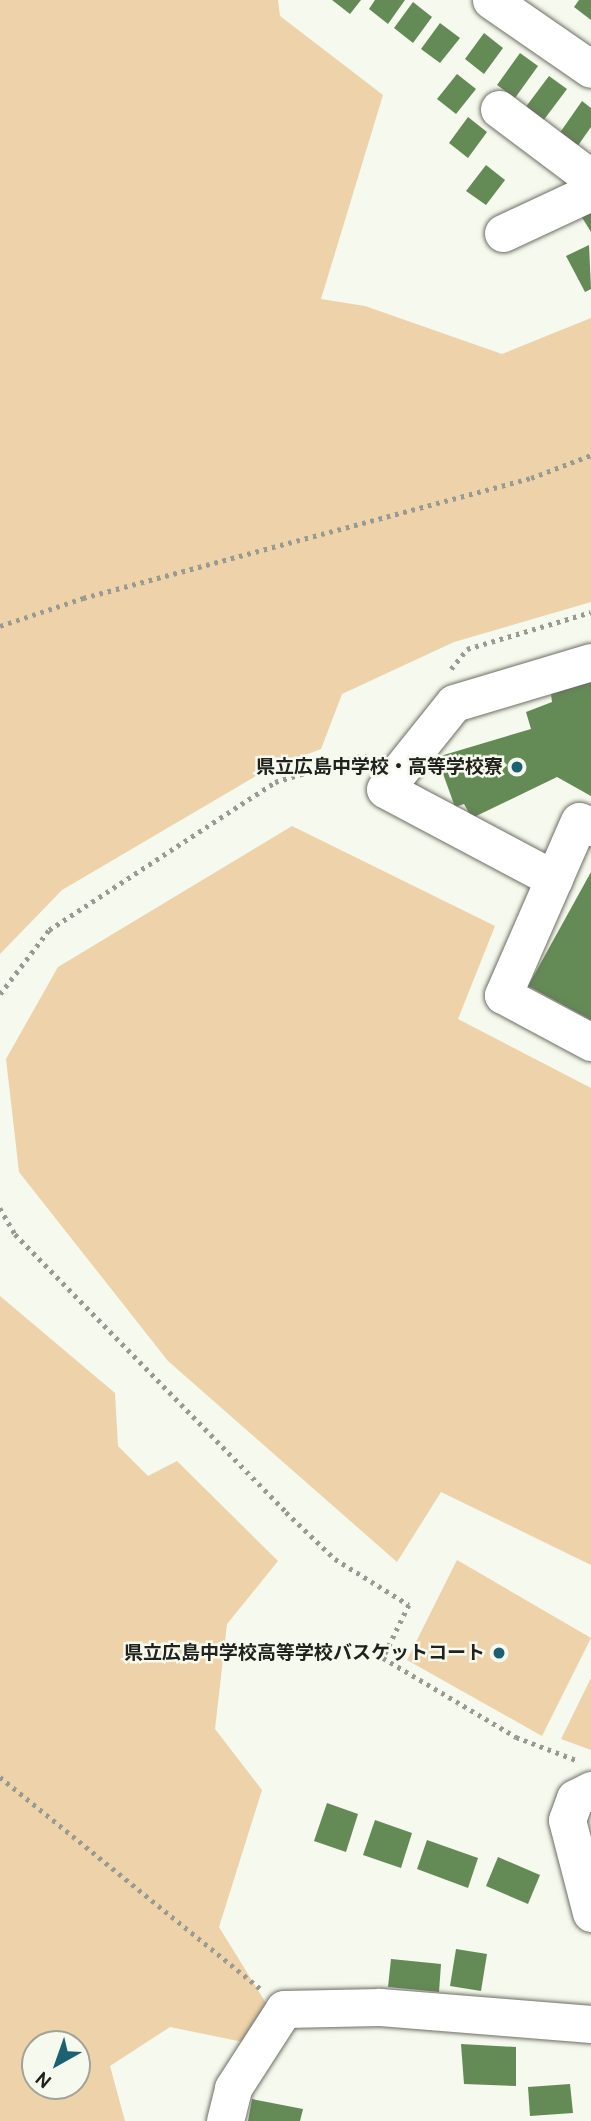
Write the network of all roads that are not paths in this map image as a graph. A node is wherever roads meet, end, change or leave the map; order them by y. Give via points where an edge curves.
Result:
1 (491, 0) edge
2 (591, 69) edge
3 (499, 108) dead end
4 (591, 178) edge
5 (591, 192) edge
6 (503, 233) dead end
7 (591, 662) edge
8 (591, 827) edge
9 (554, 879) junction
10 (591, 1042) edge
11 (590, 1777) edge
12 (591, 1913) edge
13 (591, 2024) edge
14 (225, 2121) edge

1 - 2 street
3 - 4 street
5 - 6 street
7 - 9 street via 454,703 385,789
8 - 9 street via 579,821
9 - 10 street via 503,995
11 - 12 street via 575,1798 567,1821
13 - 14 street via 380,2007 284,2008 233,2088

